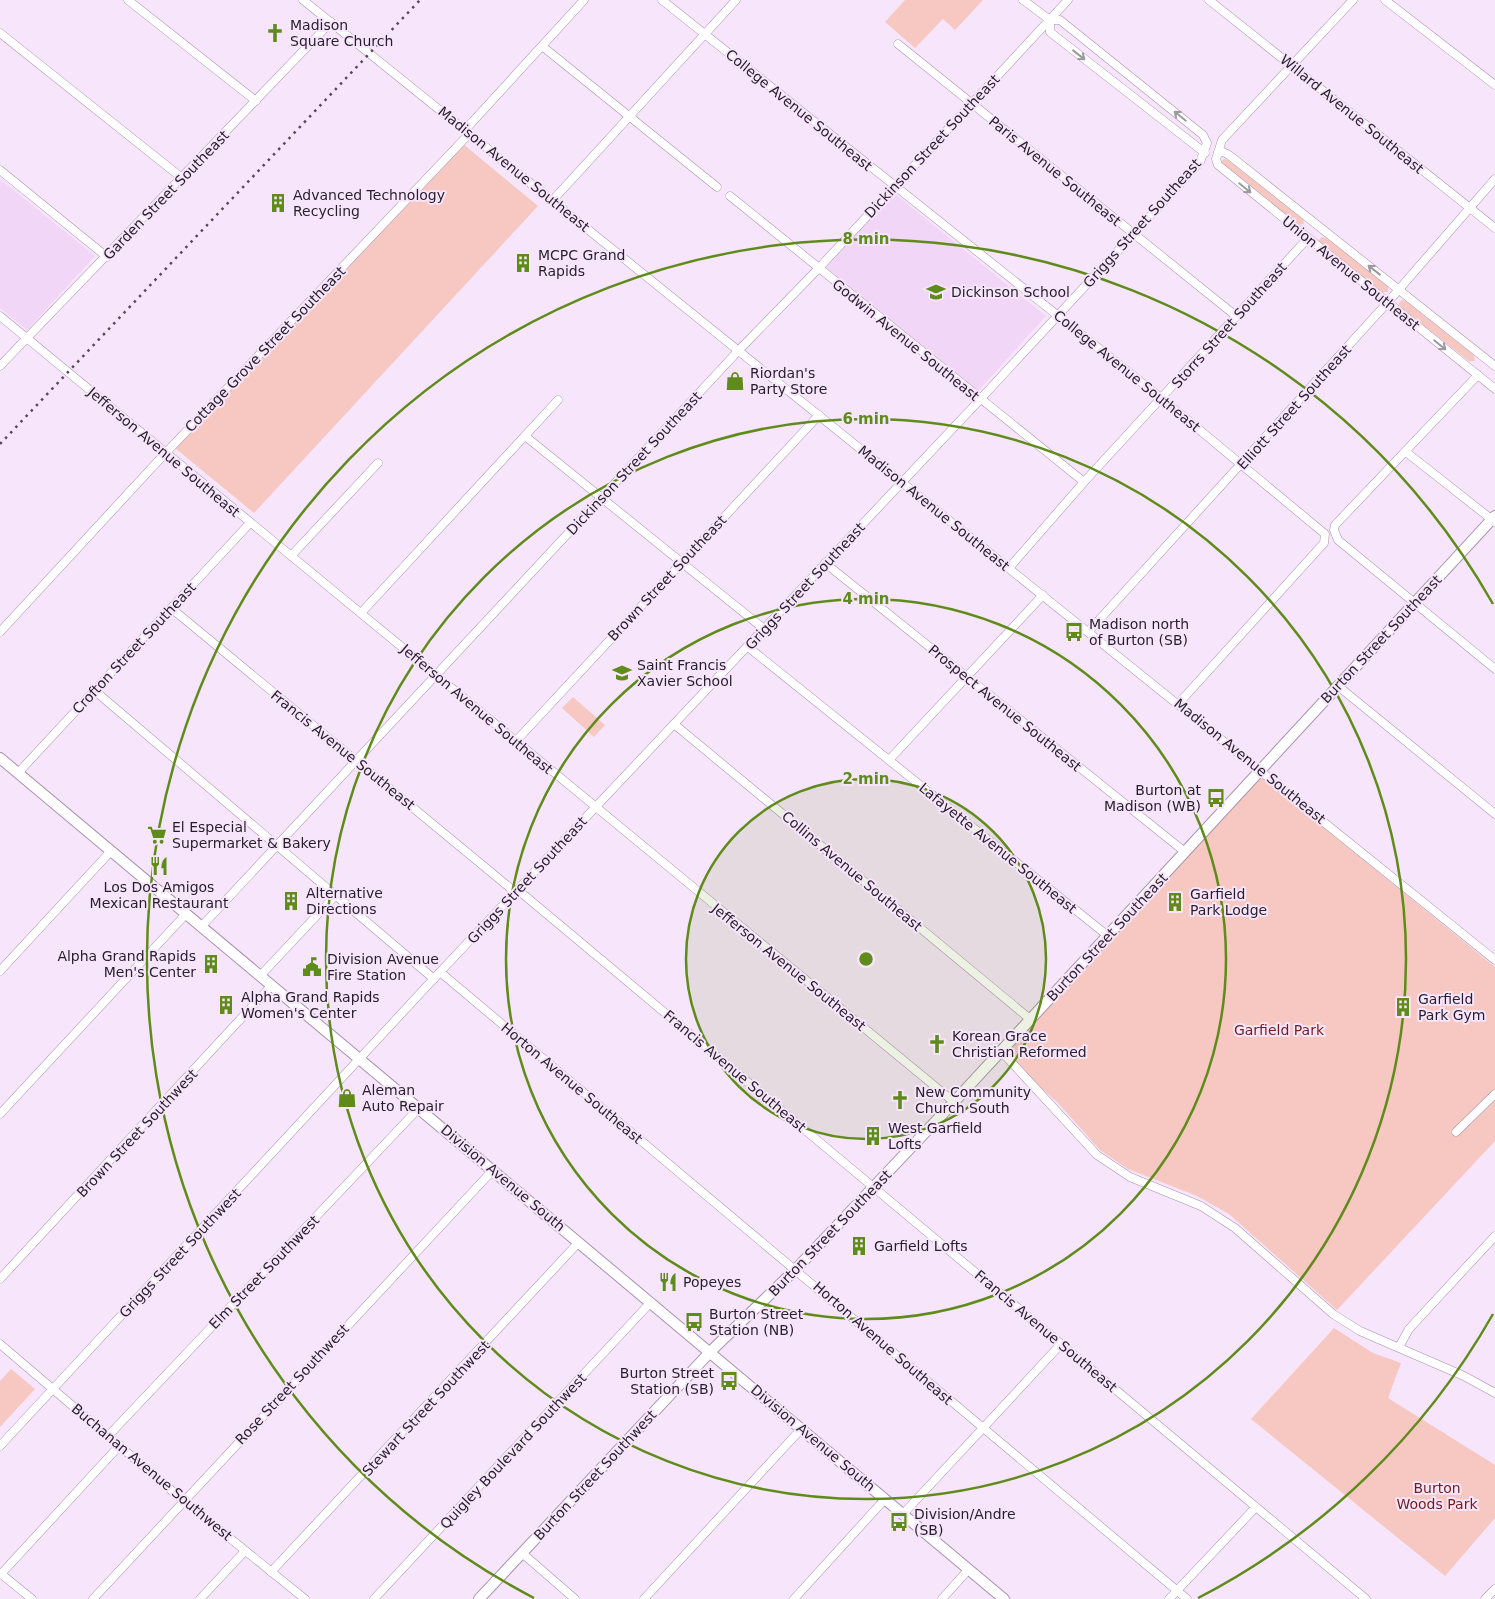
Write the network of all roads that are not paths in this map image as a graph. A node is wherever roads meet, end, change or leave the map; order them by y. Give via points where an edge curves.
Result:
1 (128, 0) edge
2 (303, 0) edge
3 (584, 0) edge
4 (662, 0) edge
5 (736, 0) edge
6 (1023, 0) edge
7 (1068, 0) edge
8 (1209, 0) edge
9 (1353, 0) edge
10 (1385, 0) edge
11 (1050, 20) junction
12 (331, 22) junction
13 (0, 33) edge
14 (704, 34) junction
15 (898, 44) dead end
16 (542, 46) junction
17 (1291, 65) junction
18 (1495, 85) edge
19 (256, 101) junction
20 (971, 103) junction
21 (629, 116) junction
22 (467, 132) junction
23 (1205, 153) junction
24 (1218, 153) junction
25 (0, 170) edge
26 (182, 178) junction
27 (1495, 179) edge
28 (894, 186) junction
29 (717, 188) dead end
30 (730, 196) dead end
31 (552, 200) junction
32 (1469, 208) junction
33 (1495, 228) edge
34 (1133, 234) junction
35 (1308, 238) junction
36 (107, 257) junction
37 (818, 269) junction
38 (1399, 289) junction
39 (1388, 302) junction
40 (1058, 315) junction
41 (0, 316) edge
42 (1236, 316) junction
43 (26, 338) junction
44 (739, 350) junction
45 (0, 366) edge
46 (1495, 366) edge
47 (1478, 375) junction
48 (1495, 389) edge
49 (1161, 398) junction
50 (558, 400) dead end
51 (980, 400) junction
52 (819, 415) junction
53 (525, 436) junction
54 (1406, 452) junction
55 (166, 453) junction
56 (378, 463) dead end
57 (1242, 464) junction
58 (1084, 482) junction
59 (902, 483) junction
60 (603, 498) junction
61 (1494, 519) edge
62 (250, 523) junction
63 (291, 556) junction
64 (681, 563) junction
65 (825, 564) junction
66 (1010, 568) junction
67 (1043, 595) junction
68 (1414, 604) junction
69 (171, 608) junction
70 (361, 613) junction
71 (764, 630) junction
72 (0, 632) edge
73 (1089, 632) junction
74 (748, 647) junction
75 (1495, 668) edge
76 (435, 675) junction
77 (966, 676) junction
78 (1338, 686) junction
79 (95, 691) junction
80 (1179, 703) junction
81 (674, 724) junction
82 (516, 741) junction
83 (0, 758) edge
84 (356, 760) junction
85 (889, 760) junction
86 (1261, 770) junction
87 (18, 773) junction
88 (595, 807) junction
89 (1495, 814) edge
90 (276, 846) junction
91 (111, 851) junction
92 (1185, 852) junction
93 (516, 891) junction
94 (336, 895) junction
95 (186, 914) junction
96 (201, 927) junction
97 (1108, 936) junction
98 (1495, 960) edge
99 (0, 970) edge
100 (440, 972) junction
101 (260, 976) junction
102 (434, 978) junction
103 (272, 985) junction
104 (1030, 1019) junction
105 (1000, 1051) junction
106 (360, 1059) junction
107 (1495, 1094) edge
108 (954, 1102) junction
109 (419, 1108) junction
110 (0, 1114) edge
111 (1456, 1132) dead end
112 (493, 1170) junction
113 (874, 1186) junction
114 (1495, 1236) edge
115 (579, 1242) junction
116 (796, 1269) junction
117 (0, 1279) edge
118 (652, 1302) junction
119 (0, 1344) edge
120 (1061, 1344) junction
121 (1399, 1347) junction
122 (711, 1351) junction
123 (54, 1389) junction
124 (1495, 1393) edge
125 (802, 1428) junction
126 (981, 1428) junction
127 (109, 1435) junction
128 (120, 1445) junction
129 (0, 1446) edge
130 (885, 1499) junction
131 (184, 1501) junction
132 (1256, 1507) junction
133 (903, 1514) junction
134 (245, 1551) junction
135 (522, 1553) junction
136 (968, 1570) junction
137 (271, 1572) junction
138 (0, 1573) edge
139 (1495, 1589) edge
140 (1177, 1591) junction
141 (32, 1599) edge
142 (93, 1599) edge
143 (200, 1599) edge
144 (305, 1599) edge
145 (374, 1599) edge
146 (479, 1599) edge
147 (575, 1599) edge
148 (644, 1599) edge
149 (794, 1599) edge
150 (942, 1599) edge
151 (1004, 1599) edge
152 (1169, 1599) edge
153 (1187, 1599) edge
154 (1366, 1599) edge
155 (1485, 1599) edge

1 - 19 street
2 - 12 street, Madison Avenue Southeast
3 - 16 street, Cottage Grove Street Southeast
4 - 14 street, College Avenue Southeast
5 - 14 street
6 - 11 street
7 - 11 street, Dickinson Street Southeast
8 - 17 street, Willard Avenue Southeast
9 - 17 street, Griggs Street Southeast
10 - 18 street
11 - 20 street, Dickinson Street Southeast
11 -> 23 street via 1050,32
23 -> 11 street via 1207,143 1203,135 1060,20
12 - 19 street, Garden Street Southeast
12 - 22 street, Madison Avenue Southeast
13 - 26 street
14 - 21 street
14 - 28 street, College Avenue Southeast
15 - 20 street, Paris Avenue Southeast
16 - 21 street
16 - 22 street, Cottage Grove Street Southeast
17 - 24 street, Griggs Street Southeast via 1222,140
17 - 32 street, Willard Avenue Southeast
19 - 26 street, Garden Street Southeast
20 - 28 street, Dickinson Street Southeast
20 - 34 street, Paris Avenue Southeast
21 - 29 street
21 - 31 street
22 - 31 street, Madison Avenue Southeast
22 - 55 street, Cottage Grove Street Southeast
23 - 34 street, Griggs Street Southeast
24 -> 35 street, Union Avenue Southeast via 1218,165
38 -> 24 street via 1229,155
25 - 36 street
26 - 36 street, Garden Street Southeast
27 - 32 street, Elliott Street Southeast
28 - 37 street, Dickinson Street Southeast
28 - 40 street, College Avenue Southeast
30 - 37 street, Godwin Avenue Southeast
31 - 44 street, Madison Avenue Southeast
32 - 33 street, Willard Avenue Southeast
32 - 38 street, Elliott Street Southeast
34 - 40 street, Griggs Street Southeast
34 - 42 street, Paris Avenue Southeast
35 - 39 street, Union Avenue Southeast
35 - 42 street, Storrs Street Southeast
36 - 43 street, Garden Street Southeast
37 - 44 street, Dickinson Street Southeast
37 - 51 street, Godwin Avenue Southeast
38 - 39 street, Elliott Street Southeast
38 - 46 street
39 -> 47 street, Union Avenue Southeast
39 - 57 street, Elliott Street Southeast
40 - 49 street, College Avenue Southeast
40 - 51 street, Griggs Street Southeast
41 - 43 street, Jefferson Avenue Southeast
42 - 49 street, Storrs Street Southeast
43 - 45 street, Garden Street Southeast
43 - 55 street, Jefferson Avenue Southeast
44 - 52 street, Madison Avenue Southeast
44 - 60 street, Dickinson Street Southeast
47 - 48 street, Union Avenue Southeast
47 - 54 street
49 - 57 street, College Avenue Southeast
49 - 58 street, Storrs Street Southeast
50 - 53 street
51 - 58 street, Godwin Avenue Southeast
51 - 59 street, Griggs Street Southeast
52 - 59 street, Madison Avenue Southeast
52 - 64 street, Brown Street Southeast
53 - 60 street
53 - 70 street
54 - 61 street
54 - 68 street via 1335,525 1334,530 1338,540
55 - 62 street, Jefferson Avenue Southeast
55 - 72 street, Cottage Grove Street Southeast
56 - 63 street
57 - 73 street, Elliott Street Southeast
57 - 80 street, College Avenue Southeast via 1321,531 1324,543
58 - 66 street, Storrs Street Southeast
59 - 65 street, Griggs Street Southeast
59 - 66 street, Madison Avenue Southeast
60 - 64 street
60 - 76 street, Dickinson Street Southeast
61 - 68 main road, Burton Street Southeast
62 - 63 street, Jefferson Avenue Southeast
62 - 69 street, Crofton Street Southeast
63 - 70 street, Jefferson Avenue Southeast
64 - 71 street
64 - 82 street, Brown Street Southeast
65 - 71 street, Griggs Street Southeast
65 - 77 street, Prospect Avenue Southeast
66 - 67 street, Madison Avenue Southeast
67 - 73 street, Madison Avenue Southeast
67 - 77 street
68 - 75 street
68 - 78 main road, Burton Street Southeast
69 - 79 street, Crofton Street Southeast
69 - 84 street, Francis Avenue Southeast
70 - 76 street, Jefferson Avenue Southeast
71 - 74 street, Griggs Street Southeast
73 - 80 street, Madison Avenue Southeast
74 - 81 street, Griggs Street Southeast
74 - 85 street, Lafayette Avenue Southeast
76 - 82 street, Jefferson Avenue Southeast
76 - 84 street, Dickinson Street Southeast
77 - 85 street
77 - 92 street, Prospect Avenue Southeast
78 - 86 main road, Burton Street Southeast
78 - 89 street
79 - 87 street, Crofton Street Southeast
79 - 90 street
80 - 86 street, Madison Avenue Southeast
81 - 88 street, Griggs Street Southeast
81 - 104 street, Collins Avenue Southeast
82 - 88 street, Jefferson Avenue Southeast
83 - 87 main road, Division Avenue South
84 - 90 street, Dickinson Street Southeast
84 - 93 street, Francis Avenue Southeast
85 - 97 street, Lafayette Avenue Southeast
86 - 92 main road, Burton Street Southeast
86 - 98 street, Madison Avenue Southeast
87 - 91 main road, Division Avenue South
88 - 93 street, Griggs Street Southeast
88 - 108 street, Jefferson Avenue Southeast
90 - 94 street
90 - 96 street, Dickinson Street Southeast
91 - 95 main road, Division Avenue South
91 - 99 street
92 - 97 main road, Burton Street Southeast
93 - 100 street, Griggs Street Southeast
93 - 113 street, Francis Avenue Southeast
94 - 101 street
94 - 102 street
95 - 96 main road, Division Avenue South
95 - 110 street
96 - 101 main road, Division Avenue South
97 - 104 main road, Burton Street Southeast
100 - 102 street, Griggs Street Southeast
100 - 116 street, Horton Avenue Southeast
101 - 103 main road, Division Avenue South
102 - 106 street, Griggs Street Southeast
103 - 106 main road, Division Avenue South
103 - 117 street, Brown Street Southwest
104 - 105 main road, Burton Street Southeast
105 - 108 main road, Burton Street Southeast
105 - 121 street via 1098,1155 1130,1177 1200,1206 1240,1232 1333,1314 1360,1331
106 - 109 main road, Division Avenue South
106 - 123 street, Griggs Street Southwest
107 - 111 street
108 - 113 main road, Burton Street Southeast
109 - 112 main road, Division Avenue South
109 - 127 street, Elm Street Southwest
112 - 115 main road, Division Avenue South
112 - 131 street, Rose Street Southwest
113 - 116 main road, Burton Street Southeast
113 - 120 street, Francis Avenue Southeast
114 - 121 street via 1408,1328
115 - 118 main road, Division Avenue South
115 - 137 street, Stewart Street Southwest
116 - 122 main road, Burton Street Southeast
116 - 126 street, Horton Avenue Southeast
118 - 122 main road, Division Avenue South
118 - 145 street, Quigley Boulevard Southwest
119 - 123 street, Buchanan Avenue Southwest
120 - 126 street
120 - 132 street, Francis Avenue Southeast
121 - 124 street
122 - 125 main road, Division Avenue South
122 - 135 main road, Burton Street Southwest
123 - 127 street, Buchanan Avenue Southwest
123 - 129 street, Griggs Street Southwest
125 - 130 main road, Division Avenue South
125 - 148 street
126 - 133 street
126 - 140 street, Horton Avenue Southeast
127 - 128 street, Buchanan Avenue Southwest
128 - 131 street, Buchanan Avenue Southwest
128 - 138 street
130 - 133 main road, Division Avenue South
130 - 149 street
131 - 134 street, Buchanan Avenue Southwest
131 - 142 street, Rose Street Southwest
132 - 140 street
132 - 154 street, Francis Avenue Southeast
133 - 136 main road, Division Avenue South
134 - 137 street, Buchanan Avenue Southwest
134 - 143 street
135 - 146 main road, Burton Street Southwest
135 - 147 street
136 - 150 street
136 - 151 main road, Division Avenue South
137 - 144 street, Buchanan Avenue Southwest
138 - 141 street
139 - 155 street
140 - 152 street
140 - 153 street, Horton Avenue Southeast

